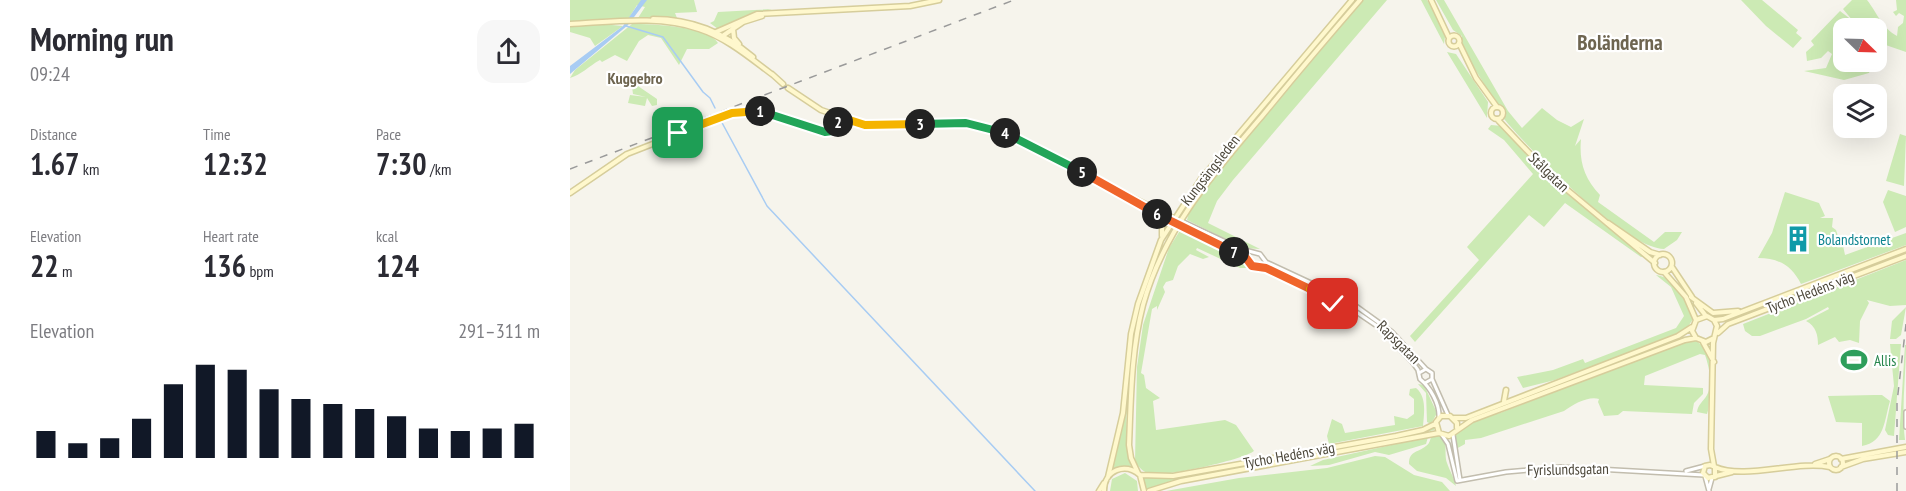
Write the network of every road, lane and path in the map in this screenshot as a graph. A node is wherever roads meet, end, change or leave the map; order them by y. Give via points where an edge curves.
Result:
1 (939, 0) edge
2 (1352, 0) edge
3 (1360, 0) edge
4 (1431, 0) edge
5 (1443, 20) junction
6 (635, 21) junction
7 (570, 24) edge
8 (733, 27) junction
9 (716, 32) junction
10 (1455, 35) junction
11 (722, 37) junction
12 (1449, 38) junction
13 (1459, 43) junction
14 (1453, 46) junction
15 (743, 49) junction
16 (1466, 62) junction
17 (774, 75) junction
18 (783, 84) dead end
19 (788, 88) dead end
20 (1486, 95) junction
21 (1497, 107) junction
22 (1492, 110) junction
23 (1502, 116) junction
24 (840, 117) junction
25 (1497, 119) junction
26 (1509, 129) junction
27 (570, 193) edge
28 (1136, 200) junction
29 (1149, 210) junction
30 (1592, 212) junction
31 (1175, 221) junction
32 (1161, 240) junction
33 (1906, 249) edge
34 (1254, 253) junction
35 (1660, 255) junction
36 (1906, 256) edge
37 (1263, 258) junction
38 (1249, 261) junction
39 (1655, 263) junction
40 (1257, 267) junction
41 (1672, 267) junction
42 (1664, 272) junction
43 (1333, 291) junction
44 (1342, 296) junction
45 (1691, 297) junction
46 (1329, 299) junction
47 (1338, 304) junction
48 (1751, 309) junction
49 (1707, 316) junction
50 (1696, 320) junction
51 (1714, 320) junction
52 (1692, 327) junction
53 (1716, 336) junction
54 (1696, 338) junction
55 (1702, 342) junction
56 (1715, 365) junction
57 (1426, 369) junction
58 (1419, 373) junction
59 (1432, 379) junction
60 (1425, 382) junction
61 (1515, 398) junction
62 (1500, 404) junction
63 (1906, 412) edge
64 (1448, 415) junction
65 (1439, 418) junction
66 (1454, 418) junction
67 (1436, 424) junction
68 (1906, 427) edge
69 (1456, 428) junction
70 (1441, 434) junction
71 (1453, 434) junction
72 (1906, 447) edge
73 (1712, 449) junction
74 (1906, 453) edge
75 (1830, 459) junction
76 (1841, 459) junction
77 (1811, 465) junction
78 (1706, 466) junction
79 (1841, 466) junction
80 (1715, 467) junction
81 (1830, 467) junction
82 (1738, 470) junction
83 (1681, 472) junction
84 (1139, 474) junction
85 (1704, 476) junction
86 (1714, 477) junction
87 (1107, 478) junction
88 (1458, 480) junction
89 (1099, 491) edge
90 (1104, 491) edge
91 (1146, 491) edge
92 (1709, 491) edge

1 - 8 main road via 910,6 771,14
2 - 31 main road, Kungsängsleden via 1201,178
3 - 31 main road, Kungsängsleden
4 - 5 main road
5 - 10 main road
5 - 12 main road
6 - 7 main road
6 - 9 main road via 676,20
6 - 11 main road via 677,23
8 - 9 main road
8 - 11 main road
8 - 15 main road via 734,38
9 - 11 main road
10 - 12 main road
10 - 13 main road
11 - 15 main road
11 - 17 main road
12 - 14 main road
13 - 14 main road
13 - 16 main road
14 - 16 main road
15 - 17 main road
16 - 20 main road
17 - 18 main road
19 - 24 main road via 821,110
20 - 21 main road
20 - 22 main road
21 - 22 main road
21 - 23 main road
22 - 25 main road
23 - 25 main road
23 - 26 main road, Stålgatan
24 - 27 main road via 836,128 825,132 761,111 732,113 627,154
24 - 28 main road via 865,125 966,123 1001,132
25 - 26 main road, Stålgatan
26 - 30 main road, Stålgatan via 1544,170
28 - 29 main road
28 - 31 main road
29 - 31 main road
29 - 32 main road via 1161,221
30 - 35 main road, Stålgatan
30 - 39 main road, Stålgatan
31 - 32 main road, Kungsängsleden
31 - 34 street
31 - 38 street
31 - 84 main road, Kungsängsleden via 1149,285 1136,339 1129,445
32 - 87 main road, Kungsängsleden via 1133,324 1123,413
33 - 48 main road, Tycho Hedéns väg
34 - 37 street
34 - 38 street
35 - 39 main road
35 - 41 main road via 1670,258
36 - 53 main road, Tycho Hedéns väg via 1728,324
37 - 40 street
37 - 43 street
38 - 40 street
39 - 42 main road via 1657,270
40 - 46 street
41 - 42 main road
41 - 45 main road
42 - 50 main road via 1686,297
43 - 44 street
43 - 46 street
44 - 47 street
44 - 57 street, Rapsgatan via 1392,332
45 - 48 main road via 1704,309 1719,314
45 - 49 main road
46 - 47 street
47 - 58 street, Rapsgatan via 1355,311 1389,336
48 - 51 main road, Tycho Hedéns väg
49 - 50 main road
49 - 51 main road
50 - 52 main road
51 - 53 main road via 1718,326
52 - 54 main road
52 - 61 main road via 1678,336
53 - 55 main road
53 - 56 main road
54 - 55 main road
54 - 69 main road
55 - 56 main road via 1710,350
56 - 73 main road
57 - 58 street
57 - 59 street via 1432,373
58 - 60 street
59 - 60 street
59 - 64 street, Rapsgatan
60 - 65 street, Rapsgatan
61 - 62 main road
61 - 62 main road via 1506,390 1506,398
62 - 66 main road via 1466,418
63 - 68 street
64 - 65 main road
64 - 66 main road
65 - 67 main road
66 - 69 main road
67 - 70 main road
67 - 84 main road, Tycho Hedéns väg via 1396,436 1173,476
69 - 71 main road
70 - 71 main road
70 - 88 street via 1448,444
70 - 91 main road, Tycho Hedéns väg via 1171,483
71 - 88 street
72 - 76 main road
73 - 78 main road
73 - 80 main road
74 - 79 main road
75 - 76 main road
75 - 77 main road
75 - 81 main road
76 - 79 main road
77 - 81 main road
77 - 82 main road
78 - 80 main road
78 - 83 street, Fyrislundsgatan
78 - 85 main road
79 - 81 main road
80 - 82 main road
80 - 86 main road
82 - 86 main road
83 - 85 street, Fyrislundsgatan
83 - 88 street, Fyrislundsgatan via 1561,467
84 - 87 main road, Tycho Hedéns väg via 1120,469
84 - 91 main road, Kungsängsleden
85 - 86 main road
85 - 92 street
86 - 92 street
87 - 89 main road
87 - 90 main road, Kungsängsleden

